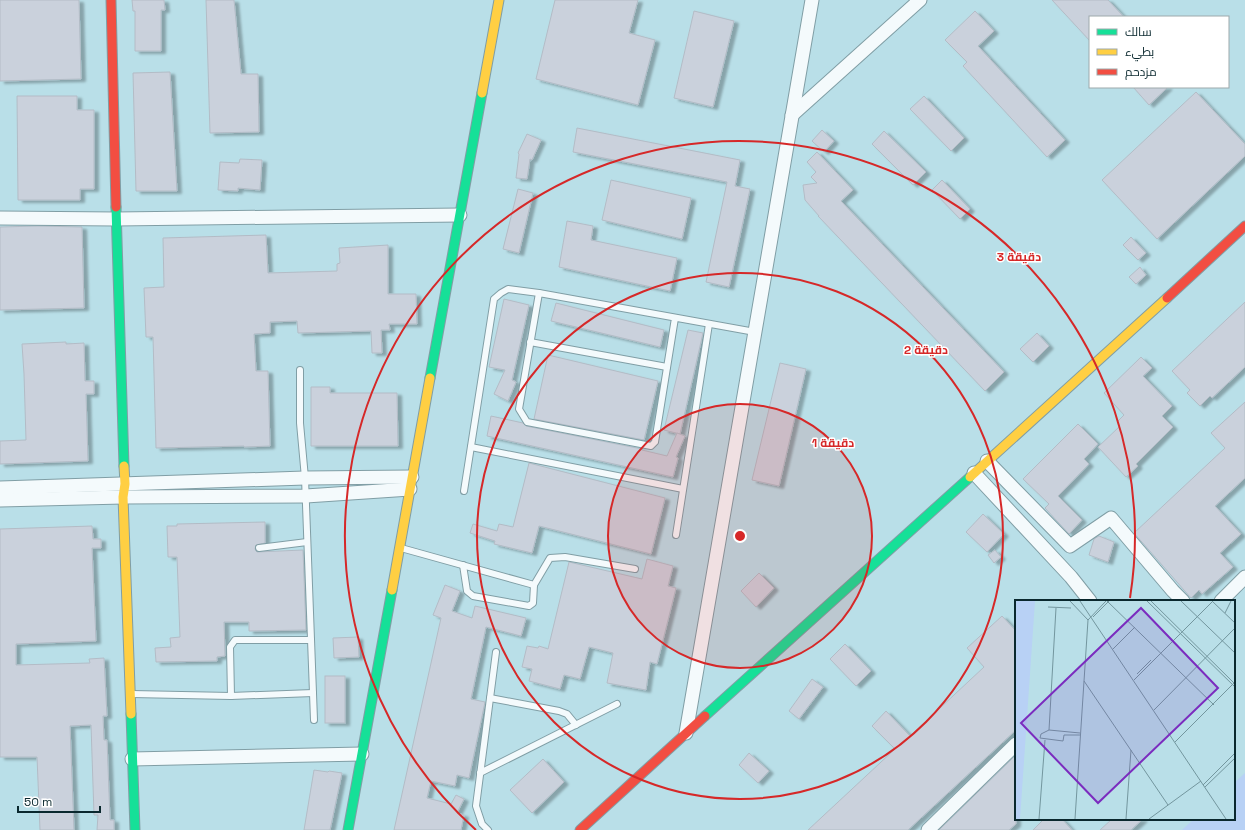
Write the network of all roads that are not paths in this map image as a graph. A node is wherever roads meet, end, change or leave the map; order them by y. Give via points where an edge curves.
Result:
1 (112, 0) edge
2 (499, 0) edge
3 (812, 0) edge
4 (920, 0) edge
5 (792, 115) junction
6 (460, 215) junction
7 (0, 218) edge
8 (116, 219) junction
9 (1245, 226) edge
10 (539, 294) junction
11 (675, 318) junction
12 (710, 324) junction
13 (755, 332) junction
14 (530, 342) junction
15 (667, 367) junction
16 (300, 370) dead end
17 (471, 447) junction
18 (987, 461) junction
19 (974, 472) junction
20 (305, 478) junction
21 (411, 483) junction
22 (0, 488) edge
23 (683, 489) junction
24 (124, 490) junction
25 (464, 491) dead end
26 (306, 496) junction
27 (0, 500) edge
28 (676, 535) dead end
29 (308, 542) junction
30 (259, 548) dead end
31 (399, 548) junction
32 (463, 565) junction
33 (635, 569) dead end
34 (1245, 578) edge
35 (534, 585) junction
36 (1089, 600) edge
37 (1182, 600) edge
38 (1222, 600) edge
39 (311, 640) junction
40 (496, 652) dead end
41 (313, 693) junction
42 (130, 694) junction
43 (231, 696) junction
44 (490, 698) junction
45 (617, 704) dead end
46 (314, 720) dead end
47 (576, 725) junction
48 (686, 733) junction
49 (1015, 745) edge
50 (362, 754) junction
51 (132, 759) junction
52 (480, 773) junction
53 (135, 830) edge
54 (348, 830) edge
55 (488, 830) edge
56 (580, 830) edge
57 (928, 830) edge

1 - 8 street
2 - 6 street
3 - 5 street
4 - 5 street
5 - 13 street
6 - 8 street
6 - 21 street
7 - 8 street
8 - 24 street
9 - 18 street
10 - 11 lane
10 - 14 lane
10 - 17 lane via 508,289 494,300
11 - 12 lane
11 - 15 lane
12 - 13 lane
12 - 23 lane
13 - 48 street
14 - 15 lane
14 - 15 lane via 520,409 527,422 651,446 655,442
16 - 20 lane via 300,423
17 - 23 lane
17 - 25 lane
18 - 19 street
18 - 37 street via 1070,546 1111,518
19 - 36 street
19 - 48 street
20 - 21 street
20 - 24 street
20 - 26 lane
21 - 26 street
21 - 31 street
22 - 24 street
23 - 28 lane
24 - 26 street
24 - 27 street
24 - 42 street
26 - 29 lane
29 - 30 lane
29 - 39 lane
31 - 32 lane
31 - 50 street
32 - 35 lane
32 - 35 lane via 467,591 473,596 529,606 533,603
33 - 35 lane via 565,557 550,558
34 - 38 street
39 - 41 lane
39 - 43 lane via 235,640 230,647
40 - 44 lane
41 - 43 lane
41 - 46 lane
42 - 43 lane
42 - 51 street
44 - 47 lane via 559,711 567,714
44 - 52 lane
45 - 47 lane
47 - 52 lane
48 - 56 street
49 - 57 street
50 - 51 street
50 - 54 street
51 - 53 street
52 - 55 lane via 476,806 482,824

